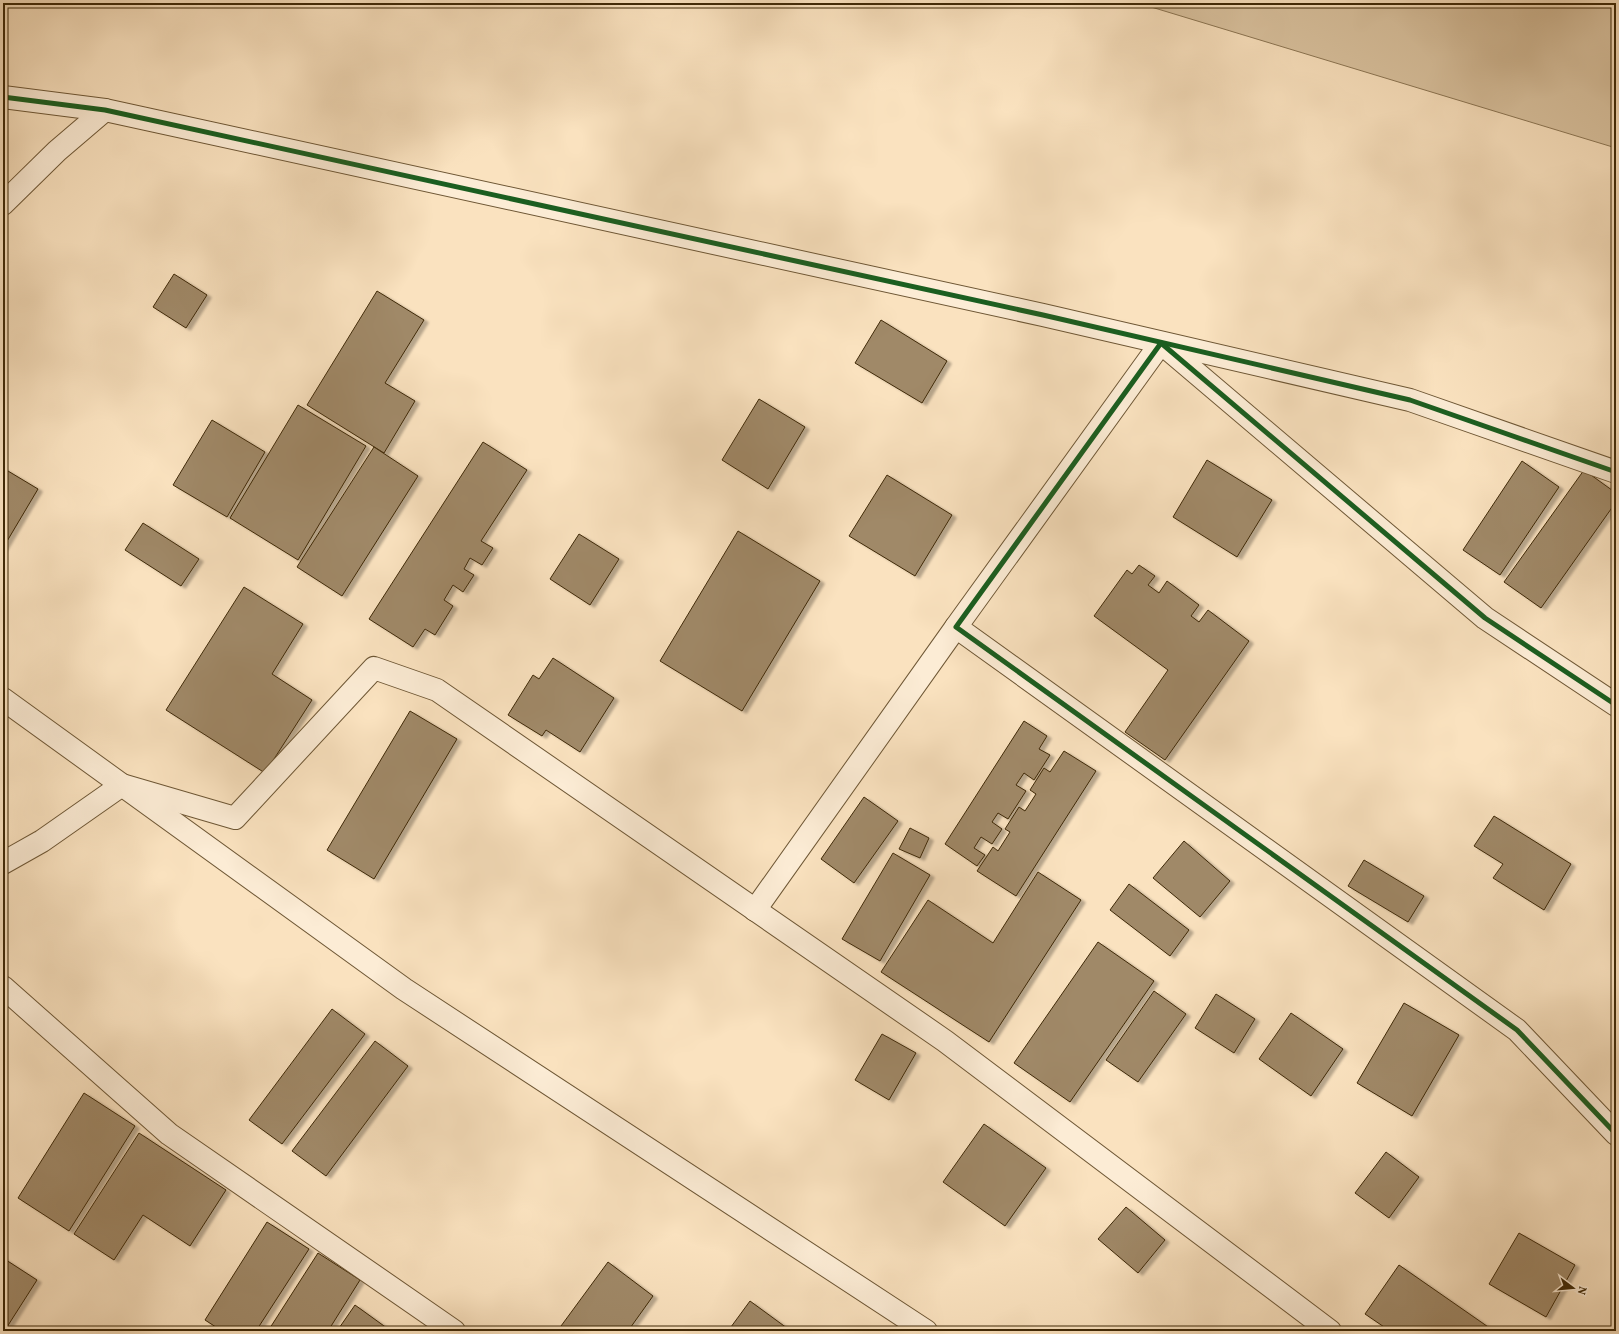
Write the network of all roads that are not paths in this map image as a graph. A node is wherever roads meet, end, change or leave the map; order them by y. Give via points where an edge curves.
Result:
1 (3, 97) edge
2 (105, 110) junction
3 (3, 204) edge
4 (1161, 342) junction
5 (1616, 472) edge
6 (956, 627) junction
7 (3, 699) edge
8 (1616, 706) edge
9 (122, 785) junction
10 (3, 863) edge
11 (755, 910) junction
12 (3, 987) edge
13 (1616, 1134) edge
14 (454, 1331) edge
15 (926, 1331) edge
16 (1330, 1331) edge

1 - 2 street
2 - 3 street via 57,151
2 - 4 street
4 - 5 street via 1410,400
4 - 6 street
4 - 8 street via 1485,618
6 - 11 street
6 - 13 street via 1517,1030
7 - 9 street
9 - 10 street via 42,841
9 - 11 street via 235,818 374,668 437,690
9 - 15 street via 404,989
11 - 16 street via 945,1041
12 - 14 street via 169,1134

